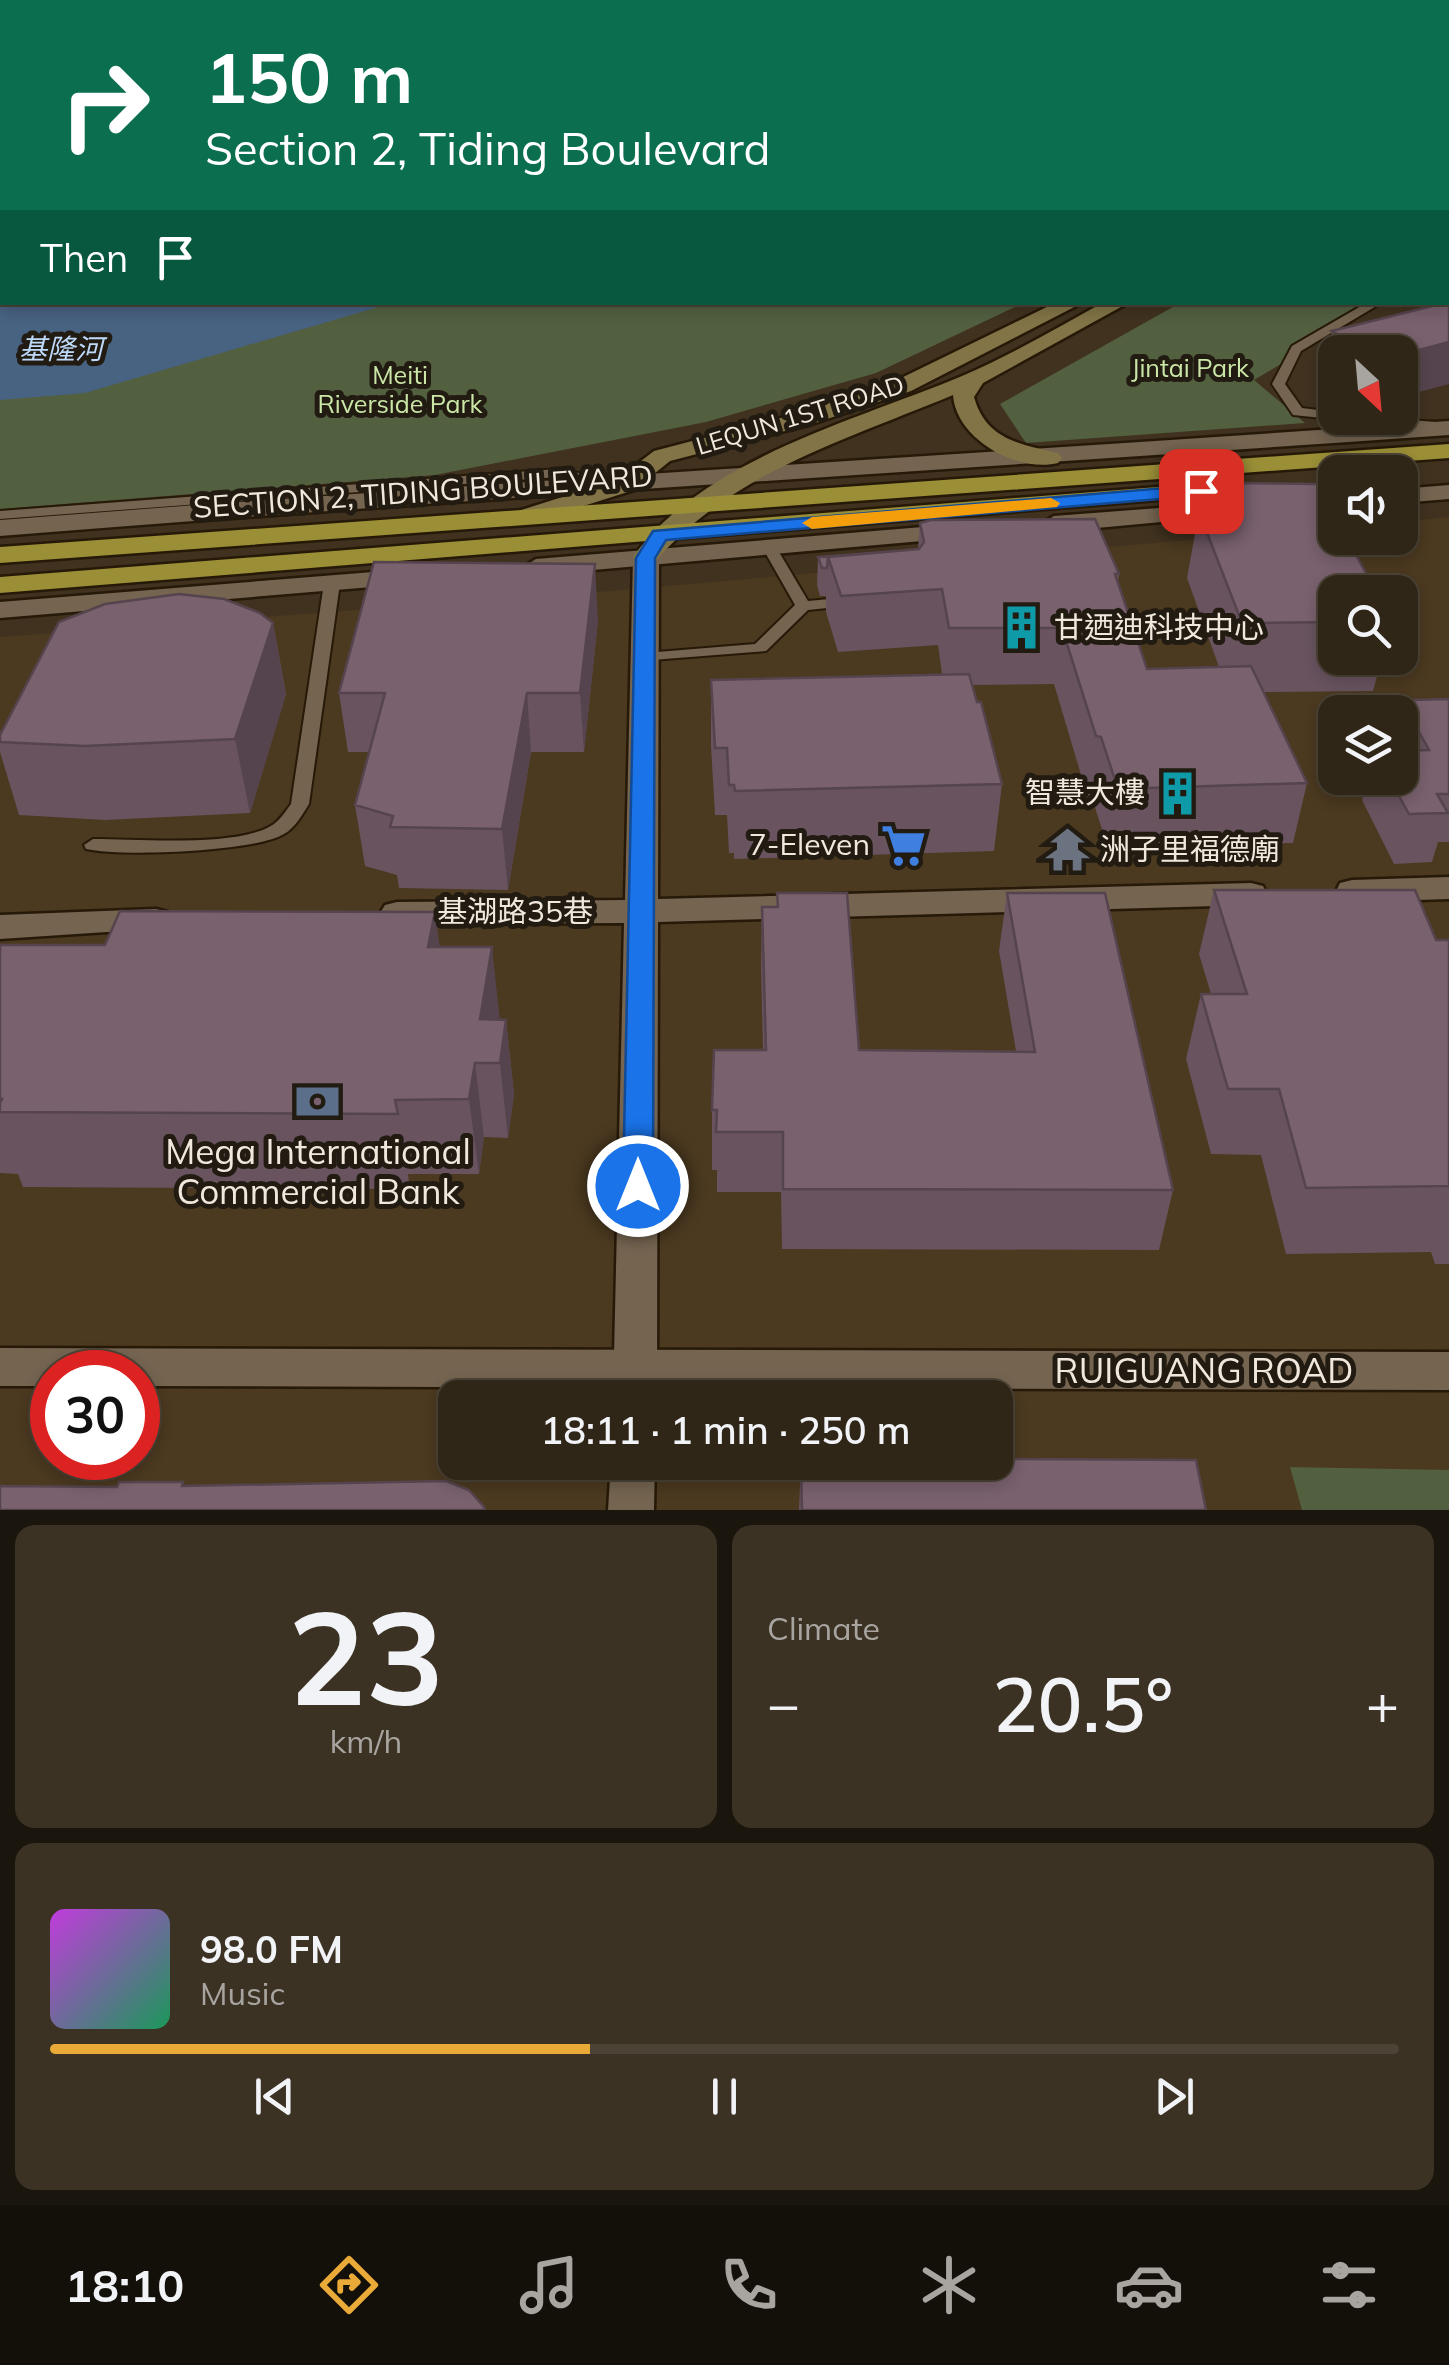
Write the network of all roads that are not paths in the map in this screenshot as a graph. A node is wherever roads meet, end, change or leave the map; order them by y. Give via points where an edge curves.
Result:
1 (1068, 305) edge
2 (1114, 305) edge
3 (1371, 305) edge
4 (1320, 335) edge
5 (1318, 336) edge
6 (974, 379) junction
7 (1318, 414) edge
8 (1418, 425) edge
9 (1449, 428) edge
10 (1449, 451) edge
11 (1050, 458) junction
12 (1449, 471) edge
13 (1418, 474) edge
14 (744, 478) junction
15 (1318, 482) edge
16 (625, 485) junction
17 (1449, 492) edge
18 (1418, 495) edge
19 (697, 505) junction
20 (1256, 508) edge
21 (0, 516) edge
22 (524, 517) junction
23 (0, 528) edge
24 (653, 546) junction
25 (769, 547) junction
26 (0, 555) edge
27 (332, 584) junction
28 (0, 585) edge
29 (873, 600) edge
30 (803, 606) junction
31 (0, 610) edge
32 (645, 658) junction
33 (93, 845) dead end
34 (1449, 888) edge
35 (642, 912) junction
36 (374, 914) edge
37 (179, 919) edge
38 (0, 927) edge
39 (0, 1368) edge
40 (1449, 1371) edge
41 (477, 1380) edge
42 (636, 1380) edge
43 (886, 1380) edge
44 (632, 1480) edge
45 (631, 1510) edge

1 - 16 main road, LEQUN 1ST ROAD via 903,386 662,456
2 - 6 main road, LEQUN 1ST ROAD
3 - 4 lane
5 - 7 lane via 1296,349 1278,384 1298,412
6 - 11 main road via 963,397 977,431 1014,451
6 - 14 main road, LEQUN 1ST ROAD
8 - 9 lane
9 - 11 street, SECTION 2, TIDING BOULEVARD
10 - 19 highway, SECTION 2, TIDING BOULEVARD
11 - 14 street, SECTION 2, TIDING BOULEVARD
12 - 13 highway
14 - 16 street, SECTION 2, TIDING BOULEVARD
14 - 19 main road, LEQUN 1ST ROAD
15 - 24 highway, SECTION 2, TIDING BOULEVARD
16 - 21 lane via 558,473
16 - 22 main road, LEQUN 1ST ROAD
16 - 23 street, SECTION 2, TIDING BOULEVARD
17 - 18 street
19 - 22 highway, SECTION 2, TIDING BOULEVARD
19 - 24 main road, LEQUN 1ST ROAD
20 - 25 street, SECTION 2, TIDING BOULEVARD via 898,544
22 - 26 highway, SECTION 2, TIDING BOULEVARD
24 - 25 street, SECTION 2, TIDING BOULEVARD
24 - 27 street, SECTION 2, TIDING BOULEVARD
24 - 28 highway, SECTION 2, TIDING BOULEVARD via 358,554
24 - 32 street
25 - 30 lane
27 - 31 street, SECTION 2, TIDING BOULEVARD
27 - 33 lane via 300,804 292,816 277,831 251,840
29 - 30 lane
30 - 32 lane via 760,648
32 - 35 street
34 - 35 street, 基湖路35巷
35 - 36 street, 基湖路35巷
35 - 42 street
37 - 38 street
39 - 41 street, RUIGUANG ROAD
40 - 43 street, RUIGUANG ROAD
44 - 45 street

